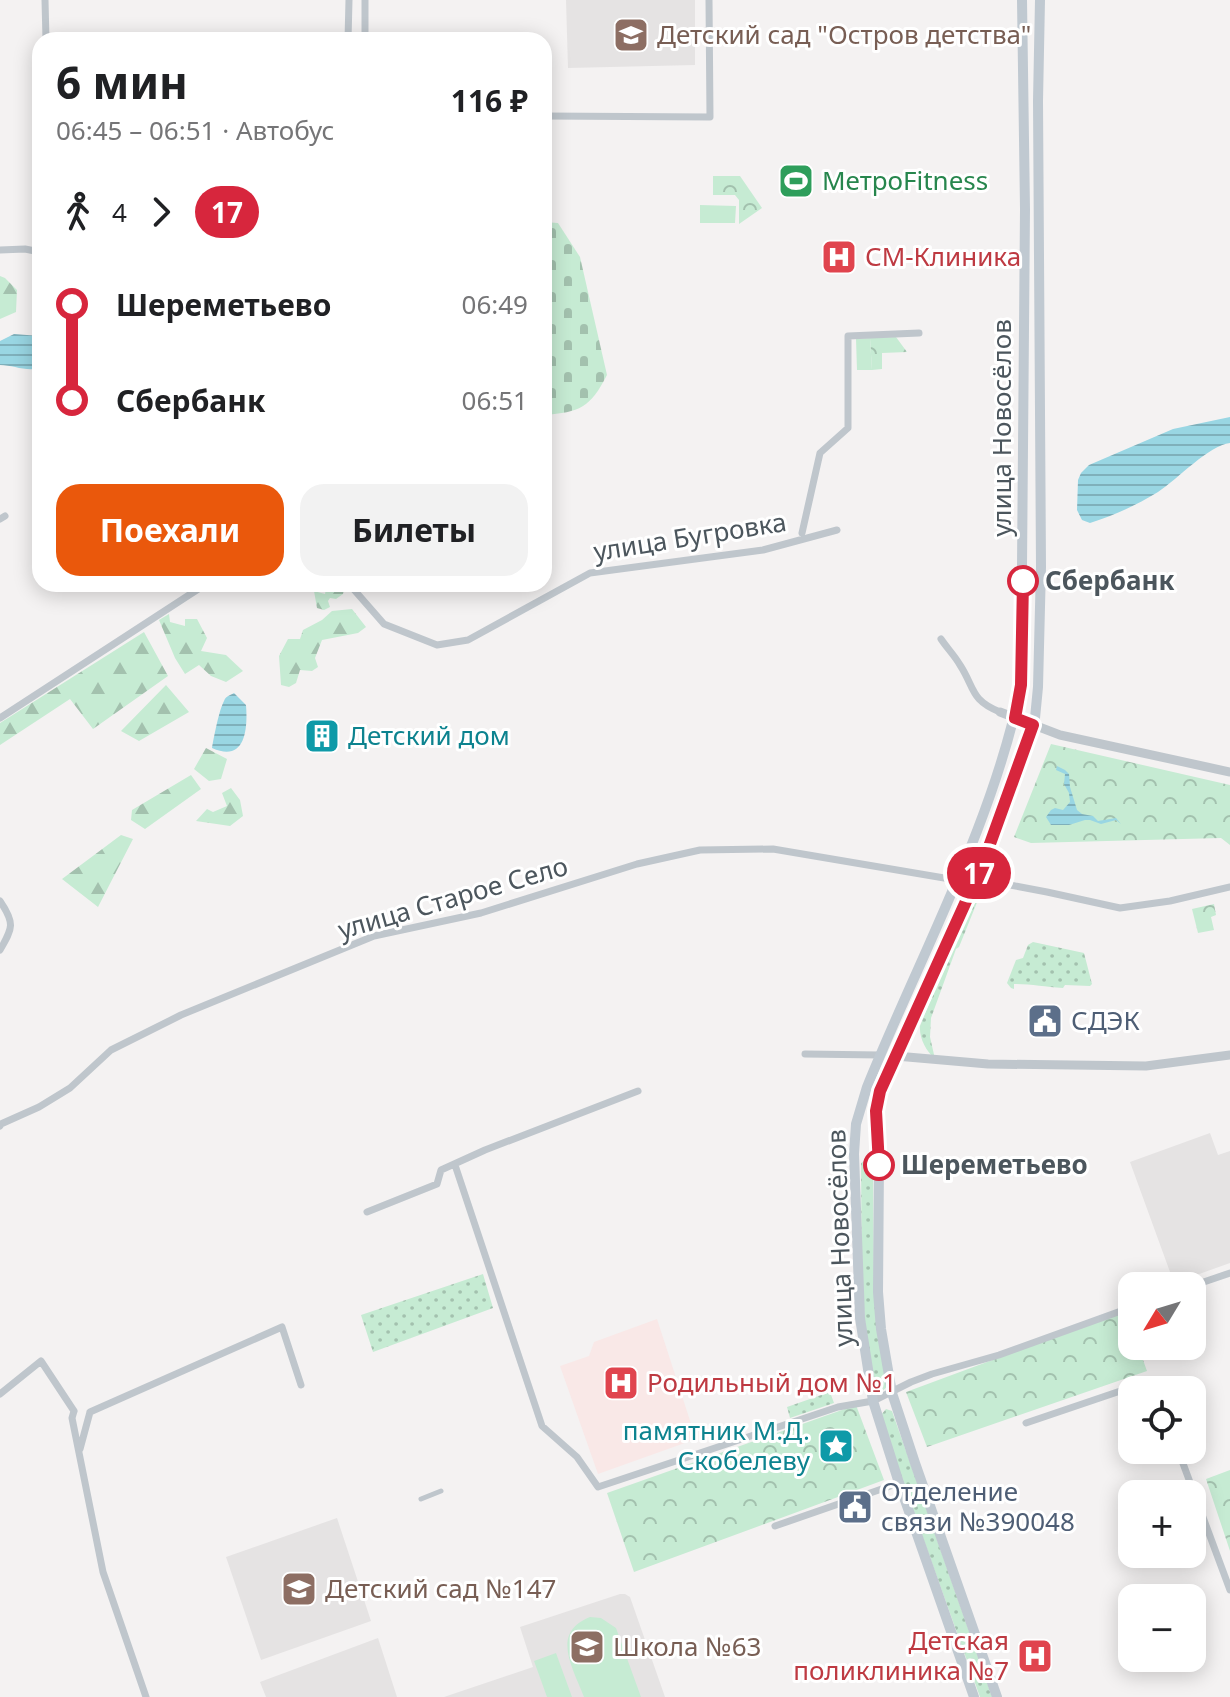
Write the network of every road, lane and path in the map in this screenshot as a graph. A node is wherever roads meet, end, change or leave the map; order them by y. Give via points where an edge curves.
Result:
1 (45, 0) edge
2 (349, 0) edge
3 (365, 0) edge
4 (709, 0) edge
5 (1022, 0) edge
6 (1040, 0) edge
7 (46, 32) edge
8 (348, 32) edge
9 (365, 32) edge
10 (552, 116) edge
11 (0, 250) edge
12 (32, 250) edge
13 (919, 333) dead end
14 (837, 530) dead end
15 (802, 533) dead end
16 (194, 592) edge
17 (356, 592) edge
18 (941, 639) dead end
19 (1000, 712) joint
20 (0, 718) edge
21 (1015, 718) junction
22 (1033, 725) junction
23 (1230, 772) edge
24 (976, 878) junction
25 (956, 880) junction
26 (1230, 887) edge
27 (0, 901) edge
28 (0, 950) edge
29 (805, 1054) dead end
30 (880, 1055) junction
31 (1230, 1055) edge
32 (896, 1056) junction
33 (638, 1091) dead end
34 (0, 1126) edge
35 (455, 1165) junction
36 (367, 1212) dead end
37 (1230, 1273) edge
38 (1206, 1281) edge
39 (1118, 1312) edge
40 (301, 1385) dead end
41 (1118, 1392) edge
42 (892, 1393) junction
43 (0, 1394) edge
44 (873, 1401) junction
45 (74, 1411) junction
46 (90, 1412) junction
47 (1026, 1423) dead end
48 (79, 1452) junction
49 (1183, 1464) edge
50 (899, 1483) junction
51 (441, 1491) dead end
52 (421, 1499) dead end
53 (775, 1526) dead end
54 (1230, 1590) edge
55 (146, 1697) edge
56 (974, 1697) edge
57 (997, 1697) edge

1 - 7 street
2 - 8 street
3 - 9 street
4 - 10 street via 710,117
5 - 21 main road, улица Новосёлов via 1024,527 1021,685
6 - 22 main road, улица Новосёлов via 1041,567
11 - 12 street
13 - 15 street via 848,336 848,428 820,453
14 - 17 street, улица Бугровка via 763,550 590,573 468,640 437,645 384,624
16 - 20 street
18 - 19 street via 975,697
19 - 21 street
21 - 22 street
21 - 25 main road, улица Новосёлов
22 - 23 street
22 - 24 main road, улица Новосёлов
24 - 26 street via 1120,908
24 - 32 main road, улица Новосёлов
25 - 30 main road, улица Новосёлов
25 - 34 street, улица Старое Село via 773,849 700,850 637,864 481,913 374,936 181,1015 111,1050 70,1088
27 - 28 street via 11,931
29 - 30 street
30 - 44 main road, улица Новосёлов via 859,1110 854,1154 860,1318
31 - 32 street via 1146,1066 988,1064
32 - 42 main road, улица Новосёлов via 876,1111 878,1292
33 - 35 street
35 - 36 street via 441,1170 437,1184
35 - 44 street via 542,1426 577,1457 598,1487 838,1407
37 - 38 street
39 - 42 street via 932,1374
40 - 46 street via 282,1327
41 - 47 street
42 - 44 street
42 - 57 main road, улица Новосёлов
43 - 45 street via 41,1361
44 - 50 main road, улица Новосёлов
45 - 46 street
45 - 48 street
46 - 48 street
48 - 55 street via 103,1572
49 - 54 street
50 - 53 street
50 - 56 main road, улица Новосёлов
51 - 52 street

